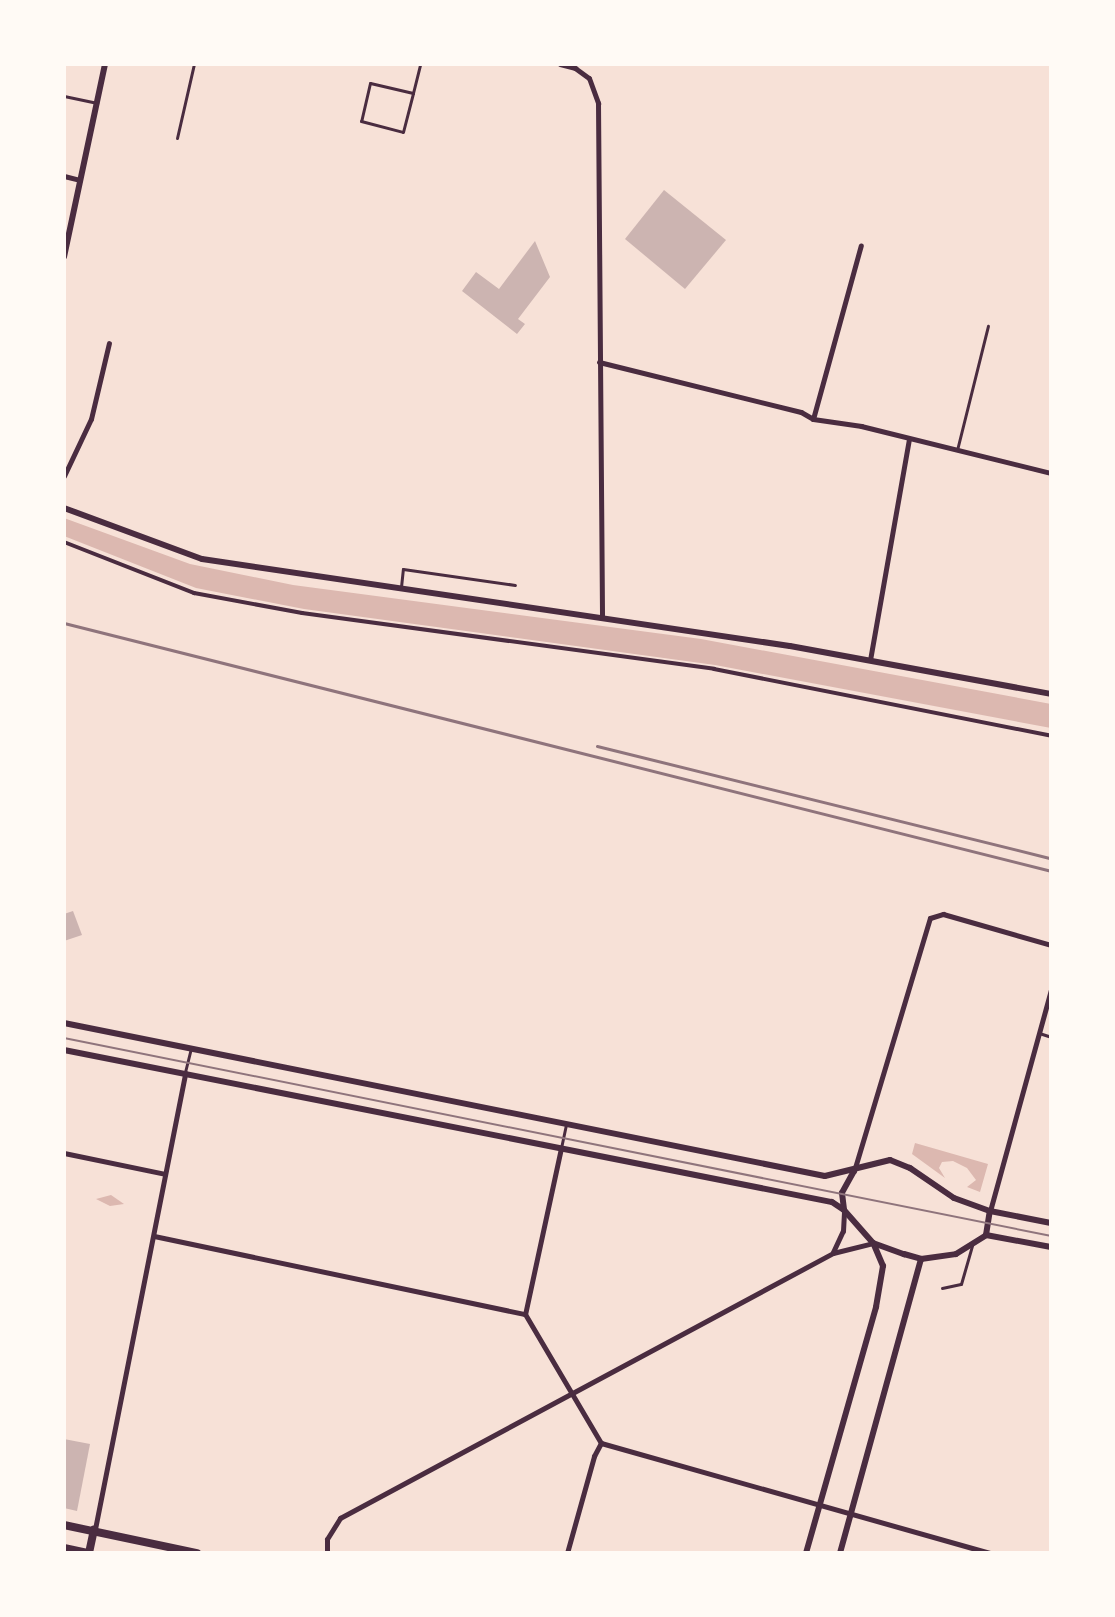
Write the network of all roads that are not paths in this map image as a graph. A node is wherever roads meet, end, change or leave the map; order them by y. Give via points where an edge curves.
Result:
1 (105, 64) edge
2 (194, 64) edge
3 (420, 64) edge
4 (560, 64) edge
5 (413, 93) junction
6 (64, 96) edge
7 (97, 103) junction
8 (177, 138) dead end
9 (64, 176) edge
10 (80, 180) junction
11 (66, 234) edge
12 (861, 245) dead end
13 (64, 257) edge
14 (988, 326) dead end
15 (109, 343) dead end
16 (599, 362) junction
17 (813, 419) junction
18 (909, 439) junction
19 (957, 450) junction
20 (1051, 473) edge
21 (64, 476) edge
22 (64, 508) edge
23 (64, 542) edge
24 (515, 585) dead end
25 (400, 591) junction
26 (602, 618) junction
27 (870, 660) junction
28 (1051, 694) edge
29 (1051, 736) edge
30 (1051, 945) edge
31 (1051, 989) edge
32 (64, 1023) edge
33 (1039, 1033) junction
34 (1051, 1037) edge
35 (191, 1048) junction
36 (64, 1050) edge
37 (185, 1073) junction
38 (566, 1122) junction
39 (561, 1148) junction
40 (64, 1153) edge
41 (854, 1171) junction
42 (165, 1174) junction
43 (844, 1210) junction
44 (990, 1211) junction
45 (1051, 1223) edge
46 (986, 1235) junction
47 (154, 1236) junction
48 (873, 1243) junction
49 (972, 1246) junction
50 (1051, 1247) edge
51 (833, 1253) junction
52 (921, 1259) junction
53 (942, 1288) dead end
54 (525, 1314) junction
55 (570, 1393) junction
56 (601, 1443) junction
57 (820, 1505) junction
58 (851, 1514) junction
59 (64, 1525) edge
60 (94, 1530) junction
61 (64, 1548) edge
62 (177, 1550) edge
63 (88, 1553) edge
64 (197, 1553) edge
65 (327, 1553) edge
66 (567, 1553) edge
67 (806, 1553) edge
68 (840, 1553) edge
69 (990, 1553) edge

1 - 7 street
2 - 8 lane
3 - 5 lane
4 - 16 street via 582,71 594,85 599,112
5 - 5 lane via 403,132 361,121 370,83
6 - 7 lane
7 - 10 street
9 - 10 street
10 - 11 street
11 - 13 street
12 - 17 street
14 - 19 lane
15 - 21 street via 91,419
16 - 17 street
16 - 26 street
17 - 18 street
18 - 19 street
18 - 27 street
19 - 20 street
22 - 25 street via 202,559
23 - 29 street via 194,593 302,613 714,669
24 - 25 lane via 403,569
25 - 26 street
26 - 27 street
27 - 28 street
30 - 41 street via 943,914 930,918
31 - 33 street
32 - 35 street
33 - 34 lane
33 - 44 street
35 - 37 lane
35 - 38 street
36 - 37 street
37 - 39 street
37 - 42 street
38 - 39 lane
38 - 41 street via 825,1176
39 - 43 street via 829,1202
39 - 54 street
40 - 42 street
41 - 43 street via 842,1193
41 - 44 street via 879,1161 901,1163 944,1192
42 - 47 street
43 - 48 street
43 - 51 street via 843,1231
44 - 45 street
44 - 46 street
46 - 49 street
46 - 50 street
47 - 54 street
47 - 60 street
48 - 51 street
48 - 52 street
48 - 57 street via 883,1266 876,1307
49 - 52 street via 943,1258
49 - 53 lane via 961,1284
51 - 55 street
52 - 58 street
54 - 55 street
55 - 56 street
55 - 65 street via 340,1518 327,1539
56 - 57 street
56 - 66 street
57 - 58 street
57 - 67 street
58 - 68 street
58 - 69 street
59 - 60 main road
60 - 62 main road
60 - 63 main road
61 - 63 main road
62 - 64 main road

